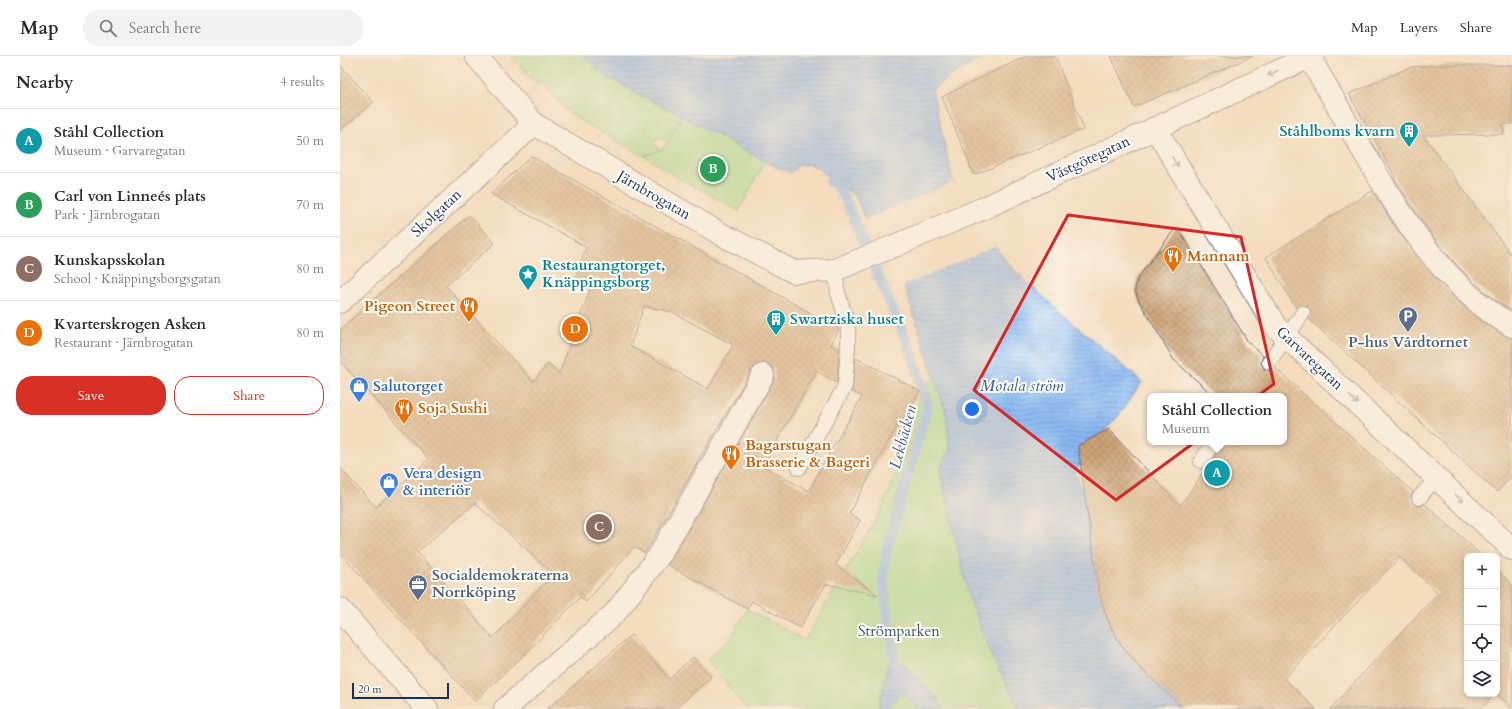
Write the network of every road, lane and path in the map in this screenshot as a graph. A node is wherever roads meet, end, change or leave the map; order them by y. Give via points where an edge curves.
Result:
1 (476, 56) edge
2 (1310, 56) edge
3 (534, 124) junction
4 (1155, 128) junction
5 (862, 259) joint
6 (834, 270) junction
7 (340, 302) edge
8 (1303, 313) dead end
9 (1512, 326) edge
10 (1286, 337) junction
11 (1269, 362) dead end
12 (763, 375) dead end
13 (1212, 445) edge
14 (1201, 461) dead end
15 (799, 468) dead end
16 (1437, 477) junction
17 (1419, 498) dead end
18 (1512, 549) edge
19 (340, 609) edge
20 (427, 709) edge
21 (505, 709) edge

1 - 3 street, Järnbrogatan
2 -> 4 street, Västgötegatan
2 - 9 street via 1393,203 1428,252 1462,288
3 - 6 street, Järnbrogatan via 718,233 794,272
3 - 7 street, Skolgatan
4 - 5 street, Västgötegatan via 984,208
4 -> 10 street, Garvaregatan via 1276,327
5 - 6 street, Järnbrogatan
6 - 15 lane via 848,325 845,386
8 - 10 lane
10 - 11 lane
10 -> 16 street, Garvaregatan
12 - 21 street via 659,556 614,614
13 - 14 lane
16 - 17 lane
16 -> 18 street, Garvaregatan
19 - 20 street

